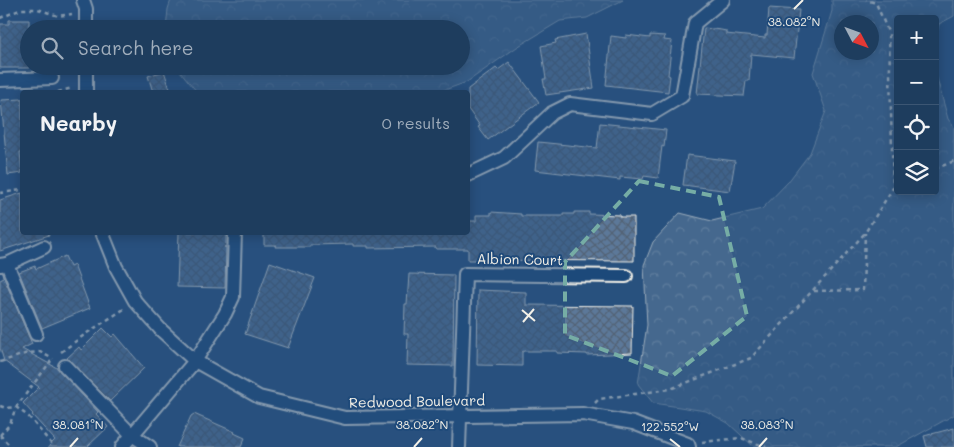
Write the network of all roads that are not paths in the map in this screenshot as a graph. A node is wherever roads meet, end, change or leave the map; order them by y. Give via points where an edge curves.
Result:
1 (84, 0) edge
2 (723, 0) edge
3 (86, 20) edge
4 (84, 75) edge
5 (52, 78) dead end
6 (0, 80) edge
7 (82, 90) edge
8 (470, 174) edge
9 (103, 235) edge
10 (235, 235) edge
11 (44, 247) dead end
12 (3, 264) edge
13 (626, 276) dead end
14 (36, 334) dead end
15 (195, 361) junction
16 (65, 366) dead end
17 (460, 416) junction
18 (132, 434) junction
19 (689, 445) edge
20 (122, 447) edge
21 (150, 447) edge
22 (459, 447) edge

1 - 3 street
2 - 8 street via 694,22 682,96 652,114 570,104 552,113 504,158
4 - 7 street
5 - 6 street
9 - 15 street, Redwood Boulevard via 135,301
10 - 15 street via 233,297
11 - 12 street
12 - 14 street
13 - 17 street, Albion Court via 465,274
15 - 17 street, Redwood Boulevard via 259,397 345,418
15 - 18 street
16 - 18 street
17 - 19 street, Redwood Boulevard via 583,414 633,423
17 - 22 street
18 - 20 street
18 - 21 street

